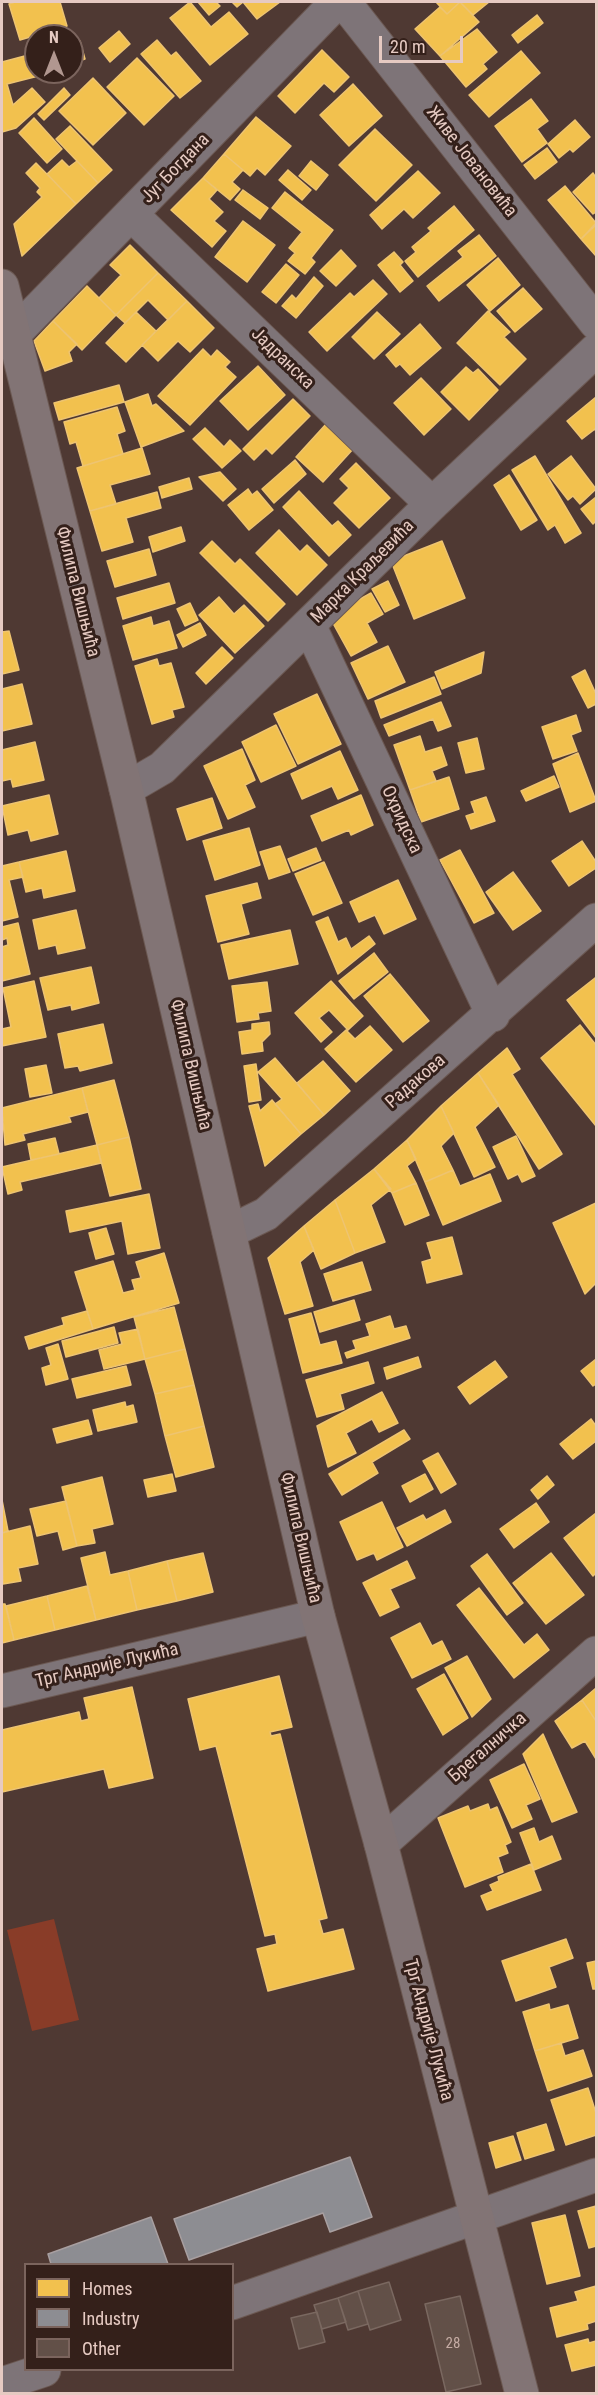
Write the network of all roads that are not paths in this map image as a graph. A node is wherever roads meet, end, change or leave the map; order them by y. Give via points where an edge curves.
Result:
1 (337, 2) edge
2 (344, 2) edge
3 (132, 215) junction
4 (2, 286) edge
5 (597, 323) edge
6 (13, 335) junction
7 (597, 350) edge
8 (432, 504) junction
9 (309, 625) junction
10 (126, 789) junction
11 (597, 920) edge
12 (493, 1015) junction
13 (229, 1232) junction
14 (318, 1616) junction
15 (597, 1653) edge
16 (2, 1691) edge
17 (381, 1844) junction
18 (597, 2175) edge
19 (478, 2216) junction
20 (234, 2302) edge
21 (41, 2371) edge
22 (2, 2385) edge
23 (522, 2394) edge

1 - 3 street, Југ Богдана
2 - 5 street, Живе Јовановића
3 - 6 street, Југ Богдана
3 - 8 street, Јадранска
4 - 6 main road, Филипа Вишњића
6 - 10 main road, Филипа Вишњића
7 - 8 street, Марка Краљевића
8 - 9 street, Марка Краљевића
9 - 10 street, Марка Краљевића via 162,768
9 - 12 street, Охридска
10 - 13 main road, Филипа Вишњића
11 - 12 street, Радакова
12 - 13 street, Радакова via 266,1214
13 - 14 main road, Филипа Вишњића
14 - 16 street, Трг Андрије Лукића
14 - 17 main road, Филипа Вишњића
15 - 17 street, Брегалничка
17 - 19 main road, Трг Андрије Лукића
18 - 19 street
19 - 20 street
19 - 23 main road, Трг Андрије Лукића
21 - 22 street

